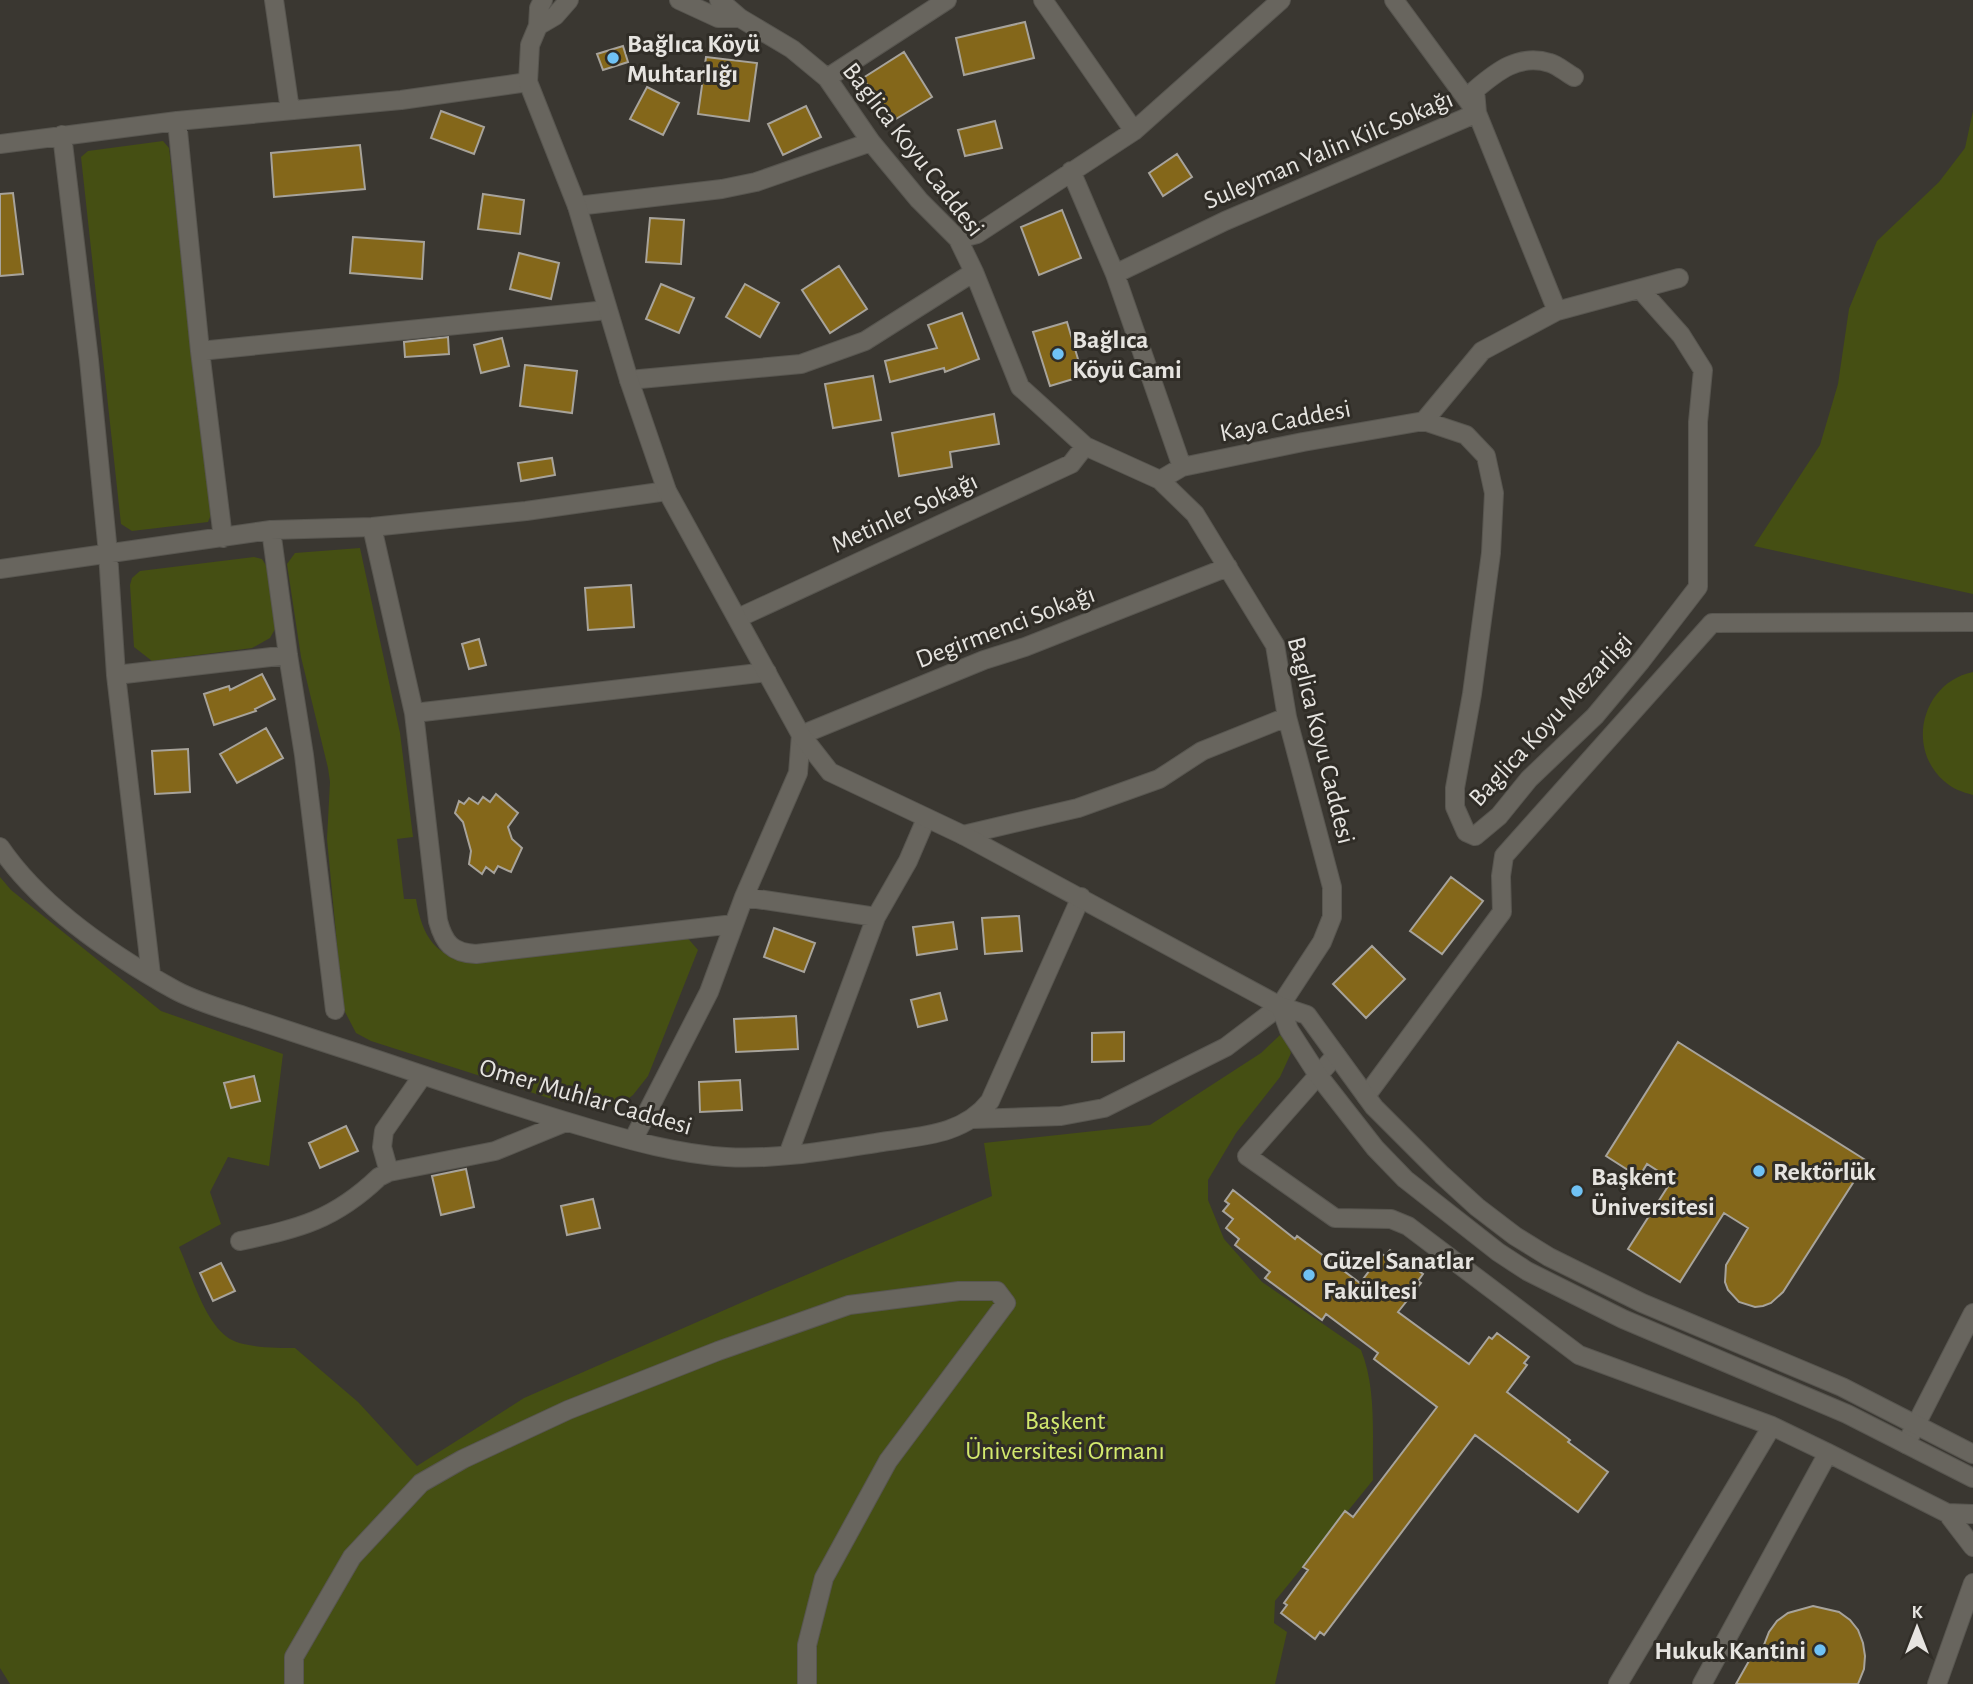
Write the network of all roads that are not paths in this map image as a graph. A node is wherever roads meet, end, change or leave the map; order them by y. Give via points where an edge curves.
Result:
1 (274, 0) edge
2 (543, 0) edge
3 (569, 0) edge
4 (679, 0) edge
5 (719, 0) edge
6 (947, 0) edge
7 (1043, 0) edge
8 (1282, 0) edge
9 (1394, 0) edge
10 (740, 18) junction
11 (538, 26) junction
12 (1574, 77) dead end
13 (827, 78) junction
14 (528, 82) junction
15 (290, 110) junction
16 (1477, 113) junction
17 (177, 121) junction
18 (1134, 131) junction
19 (62, 135) junction
20 (871, 142) junction
21 (0, 144) edge
22 (1071, 171) junction
23 (577, 206) junction
24 (958, 239) junction
25 (974, 272) junction
26 (1115, 274) junction
27 (1679, 278) dead end
28 (1640, 289) junction
29 (607, 310) junction
30 (1557, 311) junction
31 (200, 351) junction
32 (629, 380) junction
33 (1424, 421) junction
34 (1086, 446) junction
35 (1182, 467) junction
36 (1160, 480) junction
37 (667, 491) junction
38 (372, 527) junction
39 (271, 530) junction
40 (222, 538) junction
41 (108, 553) junction
42 (1228, 567) junction
43 (0, 569) edge
44 (738, 618) junction
45 (1973, 622) edge
46 (288, 655) junction
47 (767, 672) junction
48 (116, 675) junction
49 (414, 713) junction
50 (1287, 717) junction
51 (801, 736) junction
52 (926, 819) junction
53 (962, 835) junction
54 (0, 847) edge
55 (744, 897) junction
56 (1081, 897) junction
57 (876, 917) junction
58 (734, 924) junction
59 (151, 975) junction
60 (1280, 1006) junction
61 (335, 1010) dead end
62 (1336, 1055) junction
63 (423, 1075) junction
64 (1318, 1075) junction
65 (1366, 1096) junction
66 (973, 1119) junction
67 (566, 1122) junction
68 (634, 1140) junction
69 (788, 1155) junction
70 (389, 1172) junction
71 (240, 1241) dead end
72 (1973, 1313) edge
73 (1916, 1423) junction
74 (1772, 1426) junction
75 (1906, 1444) junction
76 (1828, 1453) junction
77 (1973, 1454) edge
78 (1973, 1478) edge
79 (1947, 1513) junction
80 (1973, 1514) edge
81 (1973, 1547) edge
82 (1973, 1583) edge
83 (294, 1684) edge
84 (807, 1684) edge
85 (1618, 1684) edge
86 (1702, 1684) edge
87 (1937, 1684) edge

1 - 15 street
2 - 11 street
3 - 11 street
4 - 10 street via 718,18
5 - 10 street
6 - 13 street
7 - 18 street
8 - 18 street
9 - 16 street
10 - 13 street, Baglica Koyu Caddesi via 792,49
11 - 14 street via 530,45
12 - 16 street, Suleyman Yalin Kilc Sokağı via 1551,63 1516,62 1475,90
13 - 20 street, Baglica Koyu Caddesi
14 - 15 street
14 - 23 street
15 - 17 street
16 - 26 street, Suleyman Yalin Kilc Sokağı via 1225,221
16 - 30 street
17 - 19 street
17 - 31 street
18 - 22 street
19 - 21 street
19 - 41 street
20 - 23 street via 756,183
20 - 24 street, Baglica Koyu Caddesi
22 - 24 street via 977,234
22 - 26 street
23 - 29 street
24 - 25 street, Baglica Koyu Caddesi
25 - 32 street via 865,341 801,364
25 - 34 street, Baglica Koyu Caddesi via 1020,387
26 - 35 street
27 - 28 street
28 - 30 street
28 - 33 street, Baglica Koyu Mezarligi via 1681,335 1703,370 1698,422 1698,586 1595,716 1475,836 1466,832 1455,807 1455,788 1491,553 1494,494 1486,456 1465,435
29 - 31 street
29 - 32 street
30 - 33 street via 1482,351
31 - 40 street
32 - 37 street
33 - 35 street, Kaya Caddesi
34 - 36 street, Baglica Koyu Caddesi
34 - 44 street, Metinler Sokağı via 1071,464
35 - 36 street, Kaya Caddesi
36 - 42 street, Baglica Koyu Caddesi via 1195,514
37 - 38 street
37 - 44 street
38 - 39 street
38 - 49 street
39 - 40 street
39 - 46 street
40 - 41 street
41 - 43 street
41 - 48 street
42 - 50 street, Baglica Koyu Caddesi via 1275,645
42 - 51 street, Degirmenci Sokağı
44 - 47 street
45 - 65 street via 1712,623 1504,856 1502,912
46 - 48 street
46 - 61 street
47 - 49 street
47 - 51 street
48 - 59 street
49 - 58 street via 438,921 441,934 456,950 499,952
50 - 53 street via 1202,751 1159,779 1078,807
50 - 60 street, Baglica Koyu Caddesi via 1332,887 1332,917 1322,942
51 - 52 street via 830,772
51 - 55 street via 798,773
52 - 53 street
52 - 57 street
53 - 56 street
54 - 59 street, Omer Muhlar Caddesi via 22,877 52,905
55 - 57 street
55 - 58 street
56 - 60 street
56 - 66 street via 990,1101
57 - 69 street
58 - 68 street via 709,992
59 - 63 street, Omer Muhlar Caddesi via 178,992 231,1012
60 - 62 street via 1307,1014
60 - 64 street via 1289,1030
60 - 66 street, Baglica Koyu Caddesi via 1226,1047 1104,1108 1061,1116
62 - 64 street
62 - 65 street
63 - 67 street, Omer Muhlar Caddesi
63 - 70 street via 384,1131 382,1147
64 - 74 street via 1247,1156 1335,1218 1391,1219 1408,1226 1579,1355
64 - 75 street via 1405,1179 1527,1271 1623,1320 1789,1388
65 - 73 street via 1477,1207 1549,1257 1642,1303
66 - 69 street, Omer Muhlar Caddesi via 912,1138
67 - 68 street, Omer Muhlar Caddesi
67 - 70 street via 495,1151
68 - 69 street, Omer Muhlar Caddesi via 726,1157
70 - 71 street via 325,1217
72 - 73 street
73 - 75 street
73 - 77 street
74 - 76 street
74 - 85 street
75 - 78 street
76 - 79 street
76 - 86 street
79 - 80 street
79 - 81 street
82 - 87 street
83 - 84 street via 294,1657 352,1557 421,1483 463,1459 568,1410 849,1305 997,1292 1006,1303 888,1461 824,1578 807,1645

